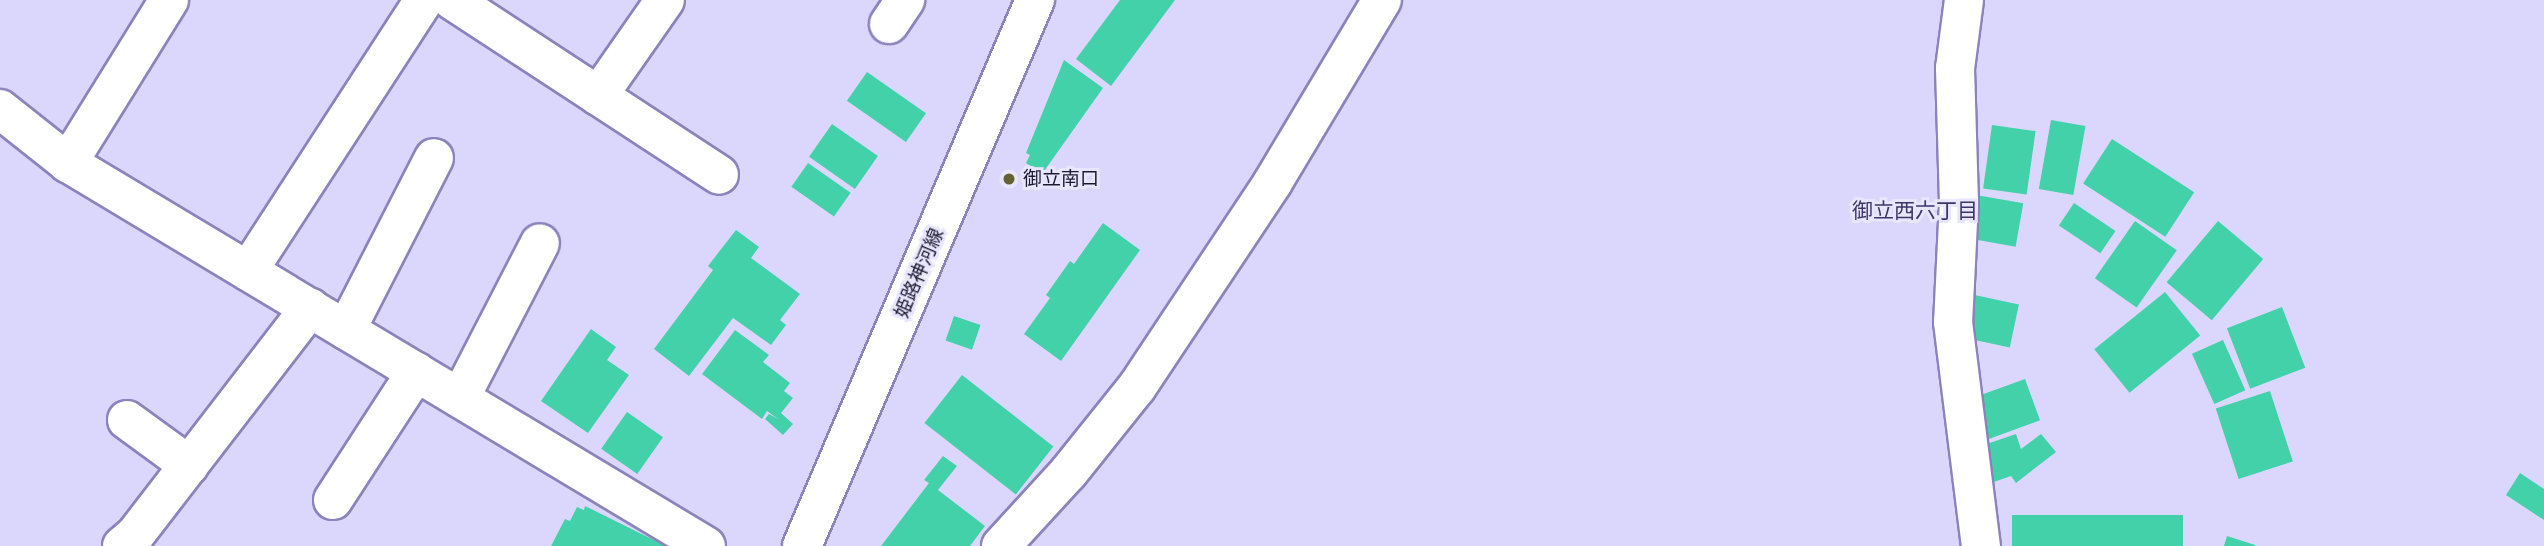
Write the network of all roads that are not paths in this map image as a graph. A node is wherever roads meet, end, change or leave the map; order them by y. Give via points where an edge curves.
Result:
1 (169, 0) edge
2 (424, 0) edge
3 (452, 0) edge
4 (664, 0) edge
5 (1035, 0) edge
6 (1382, 0) edge
7 (1964, 0) edge
8 (598, 96) junction
9 (0, 109) edge
10 (434, 158) dead end
11 (68, 163) junction
12 (719, 175) dead end
13 (540, 243) dead end
14 (248, 271) junction
15 (310, 308) junction
16 (346, 330) junction
17 (416, 372) junction
18 (460, 398) junction
19 (127, 420) dead end
20 (189, 465) junction
21 (333, 500) dead end
22 (122, 546) edge
23 (706, 546) edge
24 (802, 546) edge
25 (1001, 546) edge
26 (1981, 546) edge

1 - 11 street
2 - 14 street
3 - 8 street
4 - 8 street
5 - 24 street, 姫路神河線
6 - 25 street via 1273,182 1137,387
7 - 26 street via 1955,68 1959,201 1953,322
8 - 12 street
9 - 11 street
10 - 16 street
11 - 14 street
13 - 18 street
14 - 15 street
15 - 16 street
15 - 20 street
16 - 17 street
17 - 18 street
17 - 21 street
18 - 23 street
19 - 20 street
20 - 22 street

